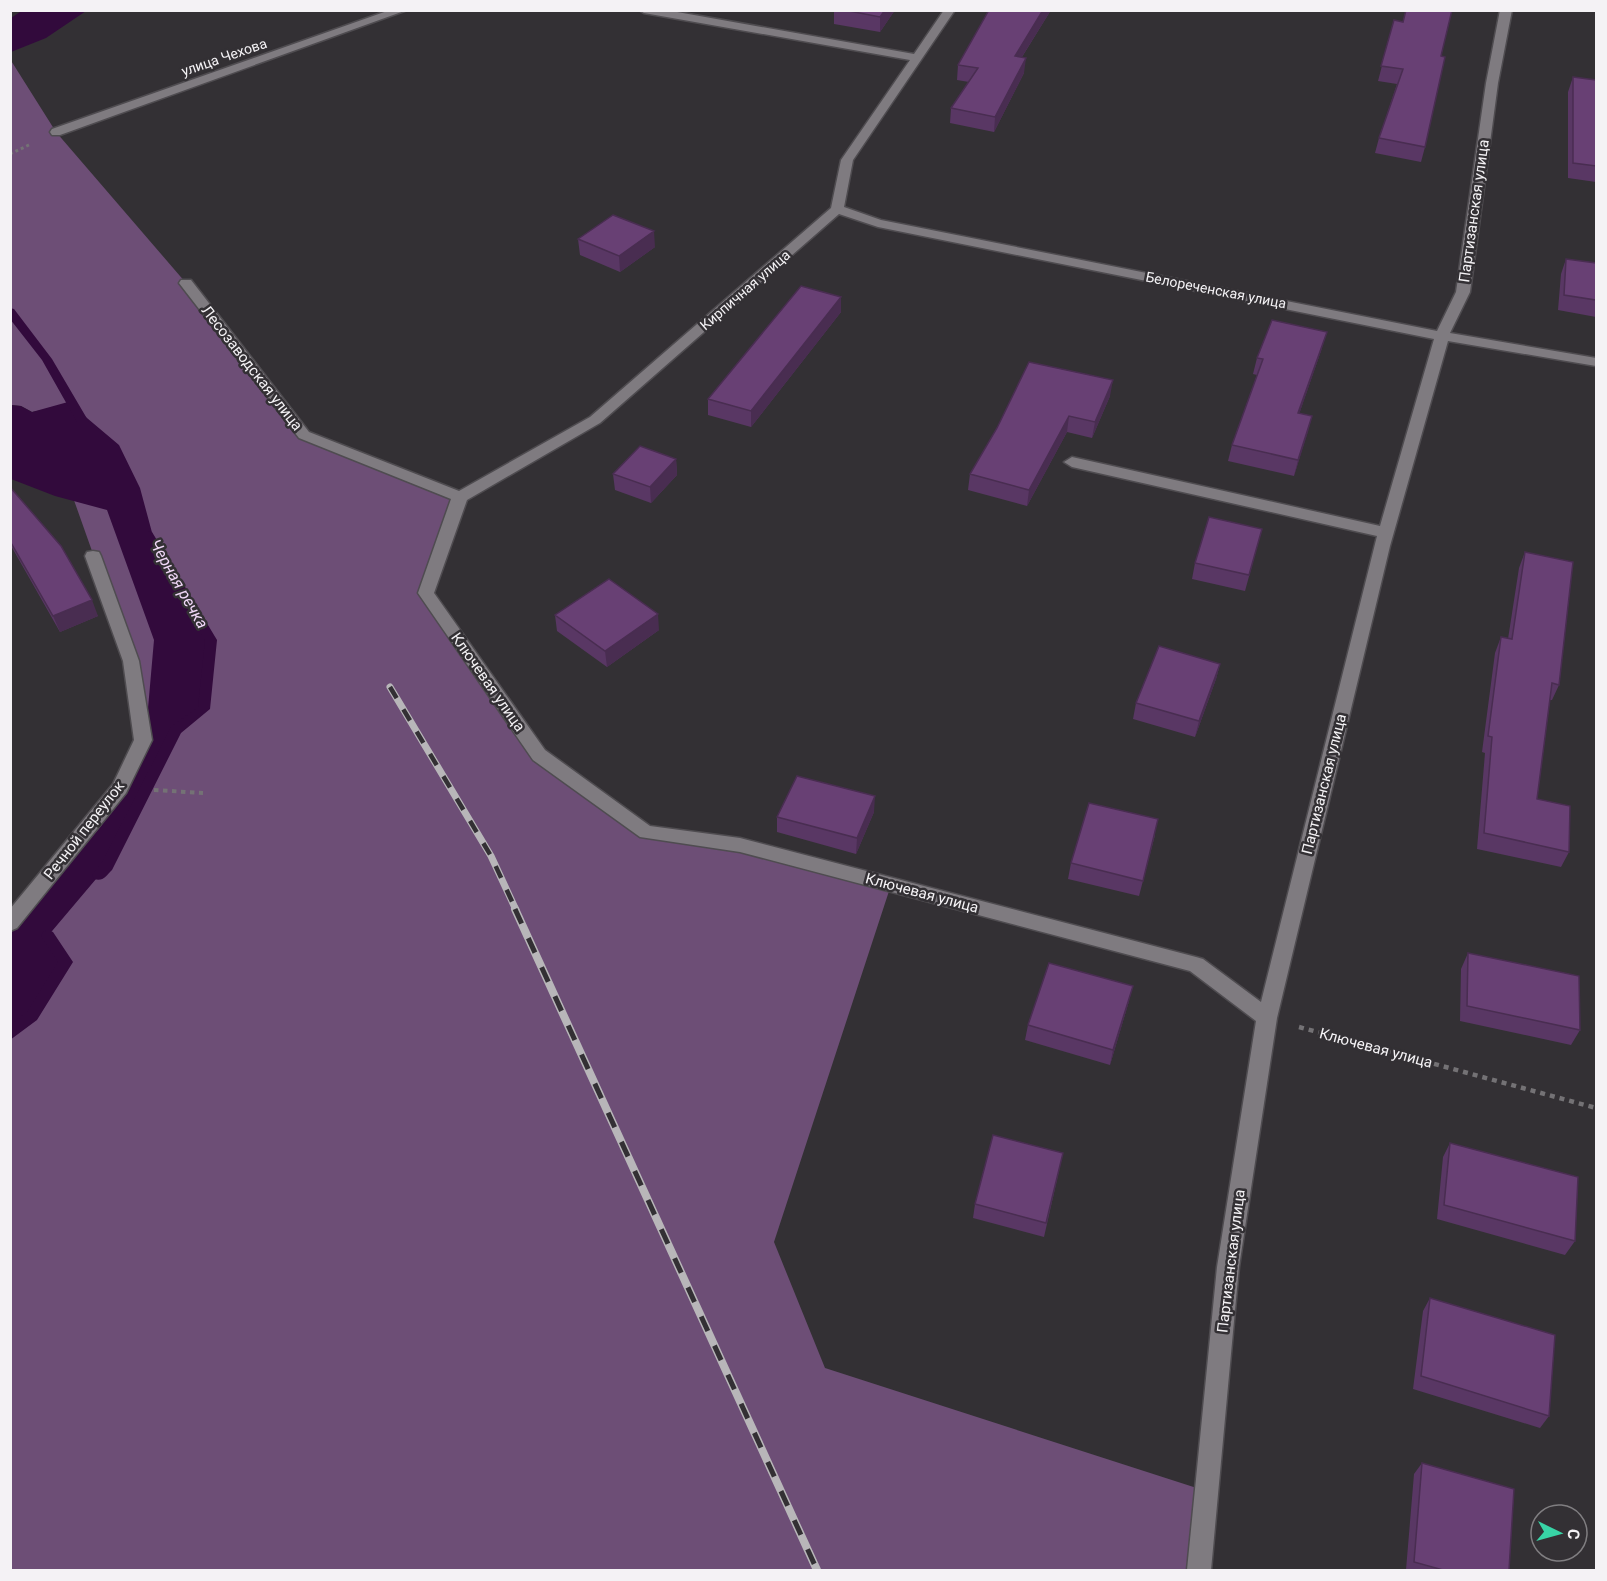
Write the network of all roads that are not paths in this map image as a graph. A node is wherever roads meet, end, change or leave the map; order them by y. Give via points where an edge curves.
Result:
1 (402, 10) edge
2 (644, 10) edge
3 (950, 10) edge
4 (1506, 10) edge
5 (918, 58) junction
6 (56, 132) dead end
7 (837, 209) junction
8 (186, 283) dead end
9 (1442, 336) junction
10 (1596, 362) edge
11 (1072, 462) dead end
12 (460, 497) junction
13 (1386, 533) junction
14 (93, 556) dead end
15 (10, 923) edge
16 (1268, 1018) junction
17 (1199, 1570) edge

1 - 6 street, улица Чехова
2 - 5 street
3 - 5 street
4 - 9 street, Партизанская улица via 1463,292
5 - 7 street via 847,160
7 - 9 street, Белореченская улица via 878,223
7 - 12 street, Кирпичная улица via 595,420
8 - 12 street, Лесозаводская улица via 304,435
9 - 10 street, Белореченская улица
9 - 13 street, Партизанская улица
11 - 13 street
12 - 16 street, Ключевая улица via 426,593 539,755 646,832 740,845 1196,964
13 - 16 street, Партизанская улица
14 - 15 street, Речной переулок via 131,661 143,740 120,788
16 - 17 street, Партизанская улица via 1228,1267

